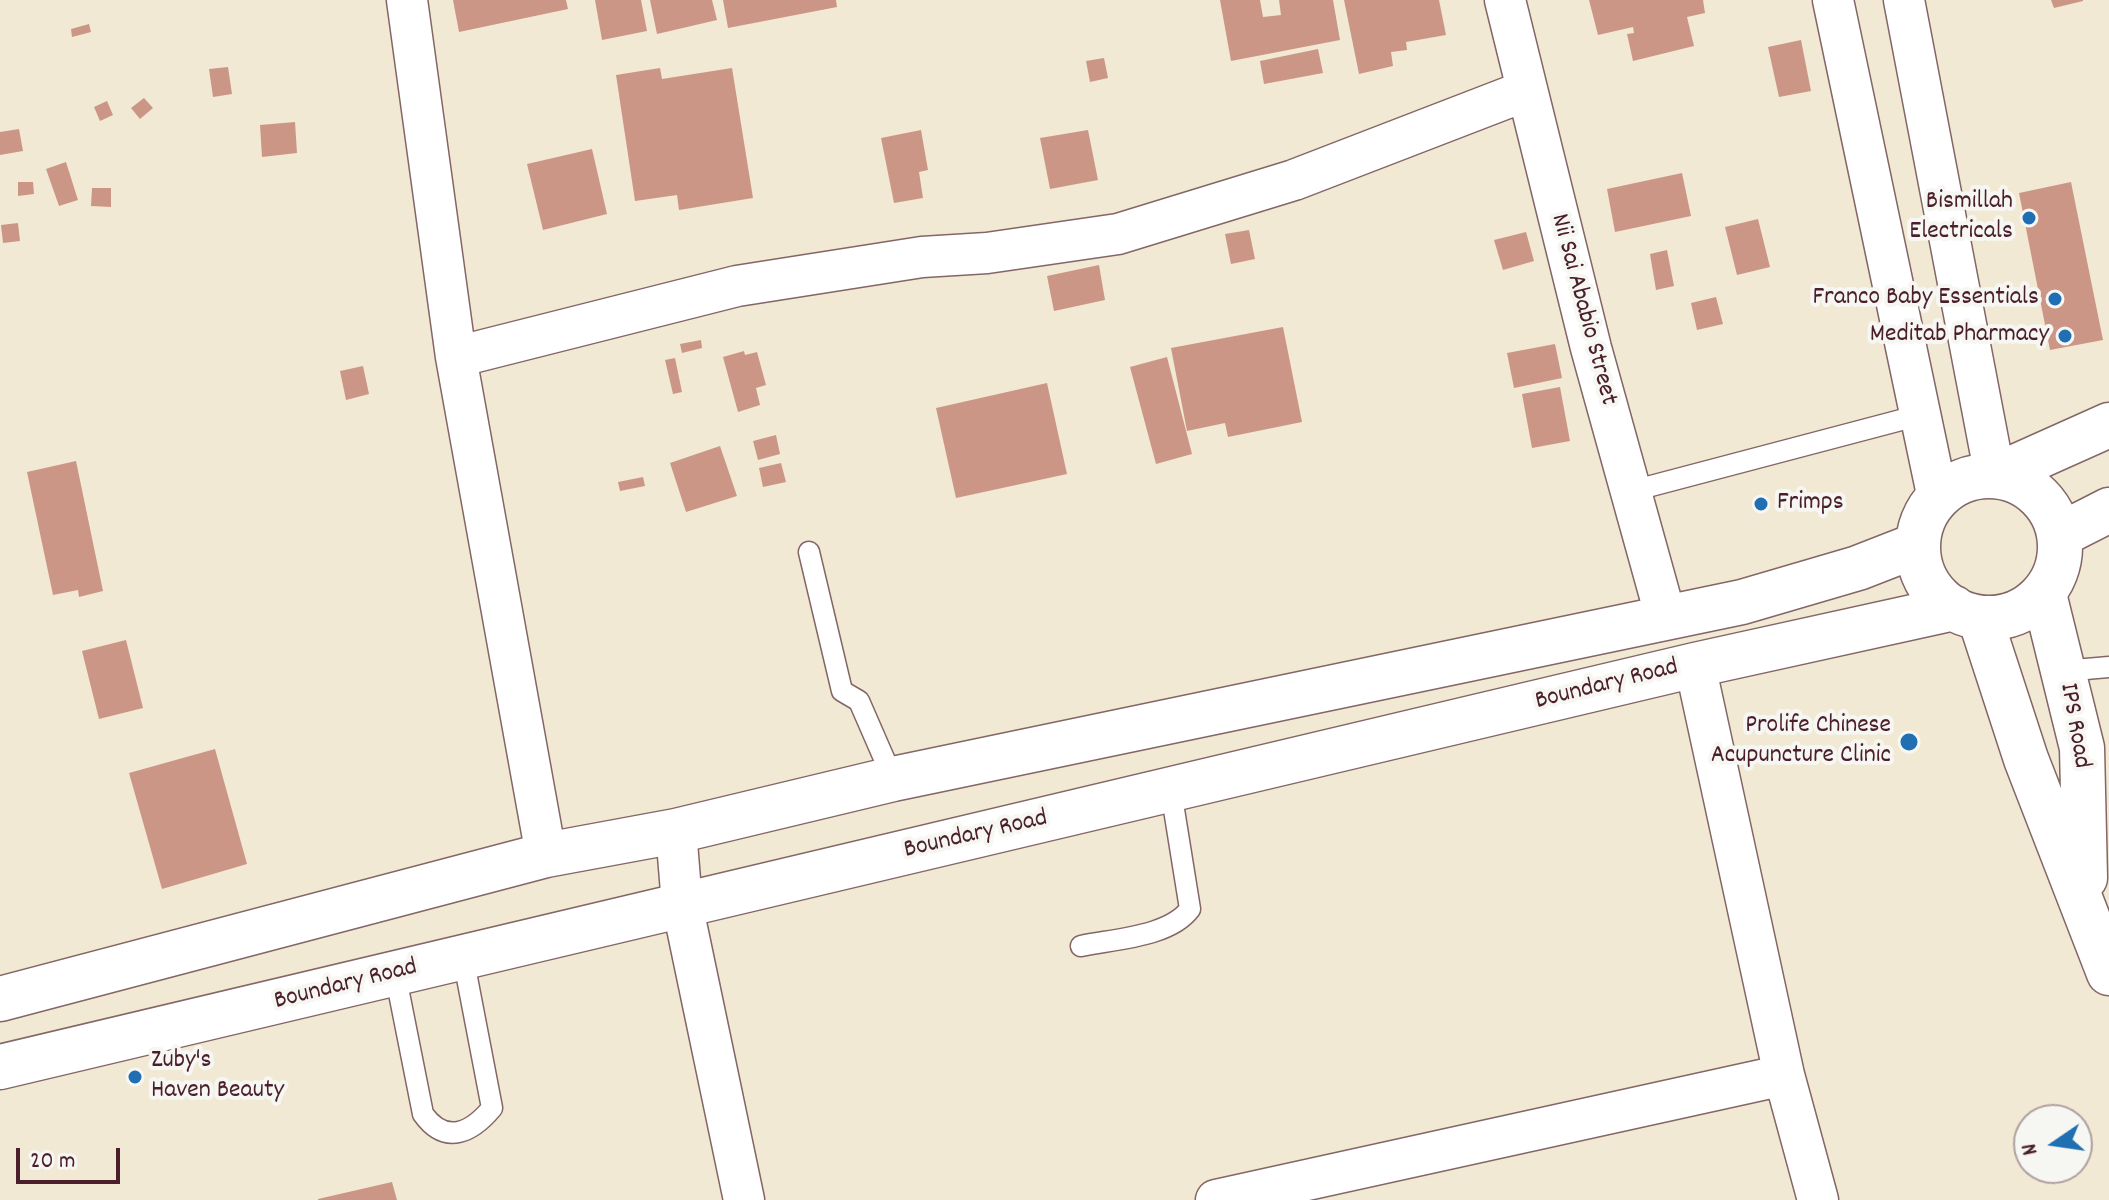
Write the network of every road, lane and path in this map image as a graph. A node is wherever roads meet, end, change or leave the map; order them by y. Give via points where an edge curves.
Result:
1 (407, 0) edge
2 (1505, 0) edge
3 (1833, 0) edge
4 (1904, 0) edge
5 (1525, 91) junction
6 (456, 357) junction
7 (1920, 415) junction
8 (2109, 425) edge
9 (1995, 476) junction
10 (1632, 491) junction
11 (1938, 499) junction
12 (2109, 510) edge
13 (2060, 535) junction
14 (1917, 545) junction
15 (809, 552) dead end
16 (2044, 594) junction
17 (1967, 613) junction
18 (1666, 618) junction
19 (1695, 665) junction
20 (2109, 667) edge
21 (2063, 671) junction
22 (893, 779) junction
23 (1171, 791) junction
24 (676, 831) junction
25 (546, 855) junction
26 (682, 904) junction
27 (2085, 909) junction
28 (1081, 946) dead end
29 (463, 957) junction
30 (395, 973) junction
31 (2109, 973) edge
32 (0, 999) edge
33 (0, 1067) edge
34 (1784, 1075) junction
35 (744, 1200) edge
36 (1216, 1200) edge
37 (1818, 1200) edge

1 - 6 street
2 - 5 street, Nii Sai Ababio Street
3 - 7 street
4 - 9 street
5 - 6 street via 1294,180 1118,234 737,286
5 - 10 street, Nii Sai Ababio Street
6 - 25 street
7 - 10 lane
7 - 11 street
8 - 9 main road
9 - 11 main road via 1954,485
9 - 13 main road via 2017,481 2037,494
10 - 18 street, Nii Sai Ababio Street
11 - 14 main road
12 - 13 main road
13 - 16 main road via 2055,576
14 - 17 main road via 1928,581 1939,596
14 - 18 main road, Boundary Road via 1742,602
15 - 22 lane via 838,682 859,701
16 - 17 main road via 2026,609 2003,617
16 - 21 main road, IPS Road
17 - 19 main road, Boundary Road
17 - 27 main road, IPS Road
18 - 22 main road, Boundary Road
19 - 23 main road, Boundary Road
19 - 34 street
20 - 21 lane
21 - 27 main road, IPS Road via 2082,748
22 - 24 main road, Boundary Road
23 - 26 main road, Boundary Road
23 - 28 lane via 1190,909 1181,920 1160,928
24 - 25 main road, Boundary Road
24 - 26 street
25 - 32 main road, Boundary Road
26 - 29 main road, Boundary Road
26 - 35 street
27 - 31 main road, IPS Road
29 - 30 main road, Boundary Road
29 - 30 lane via 492,1108 476,1128 450,1133 432,1127 423,1114
30 - 33 main road, Boundary Road
34 - 36 street
34 - 37 street

